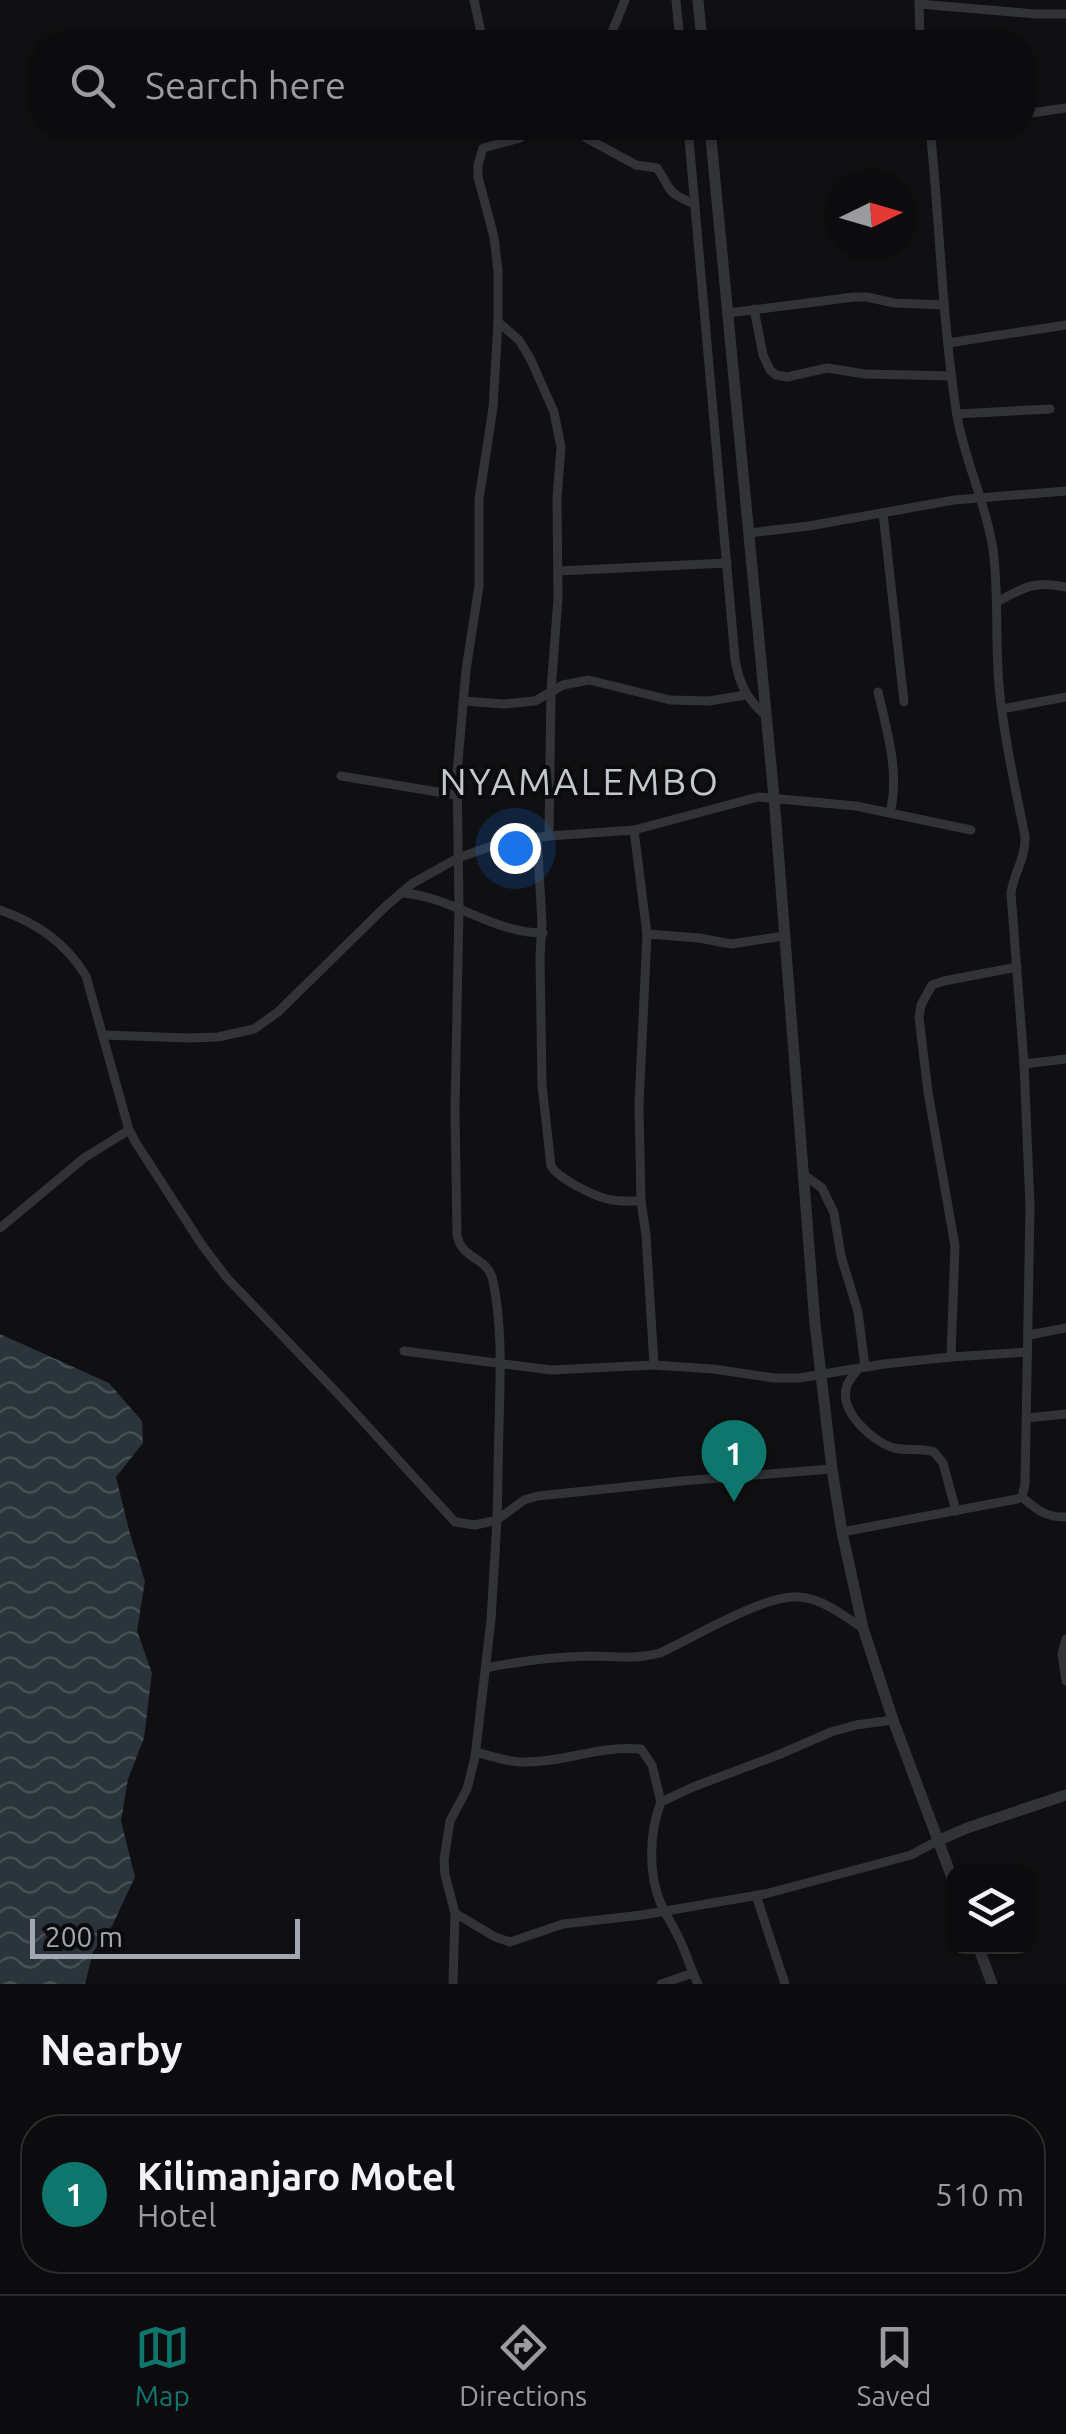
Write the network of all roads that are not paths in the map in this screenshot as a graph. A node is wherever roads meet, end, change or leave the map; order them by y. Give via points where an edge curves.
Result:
1 (474, 0) edge
2 (625, 0) edge
3 (676, 0) edge
4 (698, 0) edge
5 (919, 2) edge
6 (1066, 14) edge
7 (480, 30) edge
8 (613, 30) edge
9 (679, 30) edge
10 (701, 30) edge
11 (920, 30) edge
12 (1066, 108) edge
13 (1036, 112) edge
14 (513, 140) edge
15 (590, 140) edge
16 (689, 140) edge
17 (711, 140) edge
18 (931, 140) edge
19 (694, 204) junction
20 (944, 305) junction
21 (754, 309) junction
22 (728, 313) junction
23 (498, 322) junction
24 (1066, 325) edge
25 (948, 343) junction
26 (952, 376) junction
27 (1050, 409) dead end
28 (957, 414) junction
29 (1066, 491) edge
30 (982, 497) junction
31 (882, 513) junction
32 (748, 533) junction
33 (728, 564) junction
34 (558, 571) junction
35 (1066, 587) edge
36 (997, 602) junction
37 (551, 691) junction
38 (878, 692) dead end
39 (746, 695) junction
40 (1066, 697) edge
41 (463, 700) junction
42 (904, 702) dead end
43 (1002, 709) junction
44 (766, 715) junction
45 (341, 776) dead end
46 (456, 795) junction
47 (774, 796) junction
48 (890, 812) junction
49 (634, 830) junction
50 (971, 830) dead end
51 (543, 836) junction
52 (458, 858) junction
53 (401, 893) junction
54 (459, 907) junction
55 (0, 910) edge
56 (542, 933) junction
57 (647, 934) junction
58 (784, 936) junction
59 (1017, 967) junction
60 (104, 1035) junction
61 (1066, 1060) edge
62 (1024, 1064) junction
63 (130, 1130) junction
64 (804, 1175) junction
65 (641, 1201) junction
66 (0, 1228) edge
67 (1066, 1328) edge
68 (1028, 1335) junction
69 (404, 1351) dead end
70 (1028, 1352) junction
71 (951, 1356) junction
72 (501, 1364) junction
73 (654, 1365) junction
74 (862, 1368) junction
75 (820, 1376) junction
76 (1066, 1414) edge
77 (1027, 1418) junction
78 (832, 1470) junction
79 (1022, 1497) junction
80 (956, 1511) junction
81 (1066, 1517) edge
82 (497, 1520) junction
83 (842, 1532) junction
84 (864, 1628) junction
85 (1066, 1639) edge
86 (486, 1668) junction
87 (1066, 1681) edge
88 (892, 1720) junction
89 (476, 1752) junction
90 (1066, 1796) edge
91 (661, 1802) junction
92 (937, 1841) junction
93 (946, 1864) edge
94 (756, 1895) junction
95 (665, 1911) junction
96 (456, 1914) junction
97 (981, 1954) edge
98 (693, 1973) junction
99 (453, 1984) edge
100 (661, 1984) edge
101 (698, 1984) edge
102 (785, 1984) edge
103 (992, 1984) edge

1 - 7 street
2 - 8 street
3 - 9 street
4 - 10 street
5 - 6 street
5 - 11 street
12 - 13 street
14 - 23 street via 483,148 478,177 494,237
15 - 19 street via 636,165 657,168 672,194
16 - 19 street
17 - 22 street
18 - 20 street
19 - 33 street
20 - 21 street via 854,297
20 - 25 street
21 - 22 street
21 - 26 street via 763,355 776,375 826,368
22 - 32 street
23 - 34 street via 524,347 554,412 561,461
23 - 41 street via 479,500 479,586
24 - 25 street
25 - 26 street
26 - 28 street
27 - 28 street
28 - 30 street
29 - 30 street
30 - 31 street
30 - 36 street
31 - 32 street
31 - 42 street
32 - 44 street
33 - 34 street
33 - 39 street via 737,673
34 - 37 street
35 - 36 street via 1038,583
36 - 43 street
37 - 39 street via 589,680 670,700
37 - 41 street via 521,703
37 - 51 street
38 - 48 street via 894,773
39 - 44 street
40 - 43 street
41 - 46 street
43 - 59 street via 1026,850 1011,893
44 - 47 street
45 - 46 street
46 - 52 street
47 - 48 street
47 - 49 street
47 - 58 street
48 - 50 street
49 - 51 street
49 - 57 street
51 - 52 street
51 - 56 street
52 - 53 street
52 - 54 street
53 - 54 street
53 - 60 street via 254,1028 204,1038
54 - 56 street via 514,930
54 - 72 street via 457,1235 462,1251 492,1276
55 - 60 street via 48,933 75,958
56 - 65 street via 541,1059 551,1166 603,1198
57 - 58 street via 731,944
57 - 65 street
58 - 64 street
59 - 62 street
59 - 71 street via 944,981 932,986 921,1005 928,1092 955,1246
60 - 63 street
61 - 62 street
62 - 68 street
63 - 66 street via 84,1158
63 - 82 street via 228,1278 454,1522
64 - 74 street via 822,1188 834,1212 858,1312
64 - 75 street
65 - 73 street
67 - 68 street
68 - 70 street
69 - 72 street
70 - 71 street
70 - 77 street
71 - 74 street
72 - 73 street via 551,1370
72 - 82 street
73 - 75 street via 774,1378
74 - 75 street
74 - 80 street via 847,1384 847,1405 888,1446 934,1452
75 - 78 street
76 - 77 street
77 - 79 street
78 - 82 street via 538,1496
78 - 83 street
79 - 80 street
79 - 81 street via 1040,1512
80 - 83 street
82 - 86 street
83 - 84 street
84 - 86 street via 798,1596 742,1613 645,1658 564,1657
84 - 88 street
85 - 87 street
86 - 89 street
88 - 91 street via 832,1732
88 - 92 street
89 - 91 street via 520,1762 641,1749
89 - 96 street via 468,1789 450,1821 444,1860
90 - 92 street
91 - 95 street via 652,1864
92 - 93 street
92 - 94 street via 912,1855
94 - 95 street
94 - 102 street
95 - 96 street via 562,1924 510,1942
95 - 98 street
96 - 99 street
97 - 103 street
98 - 100 street
98 - 101 street

